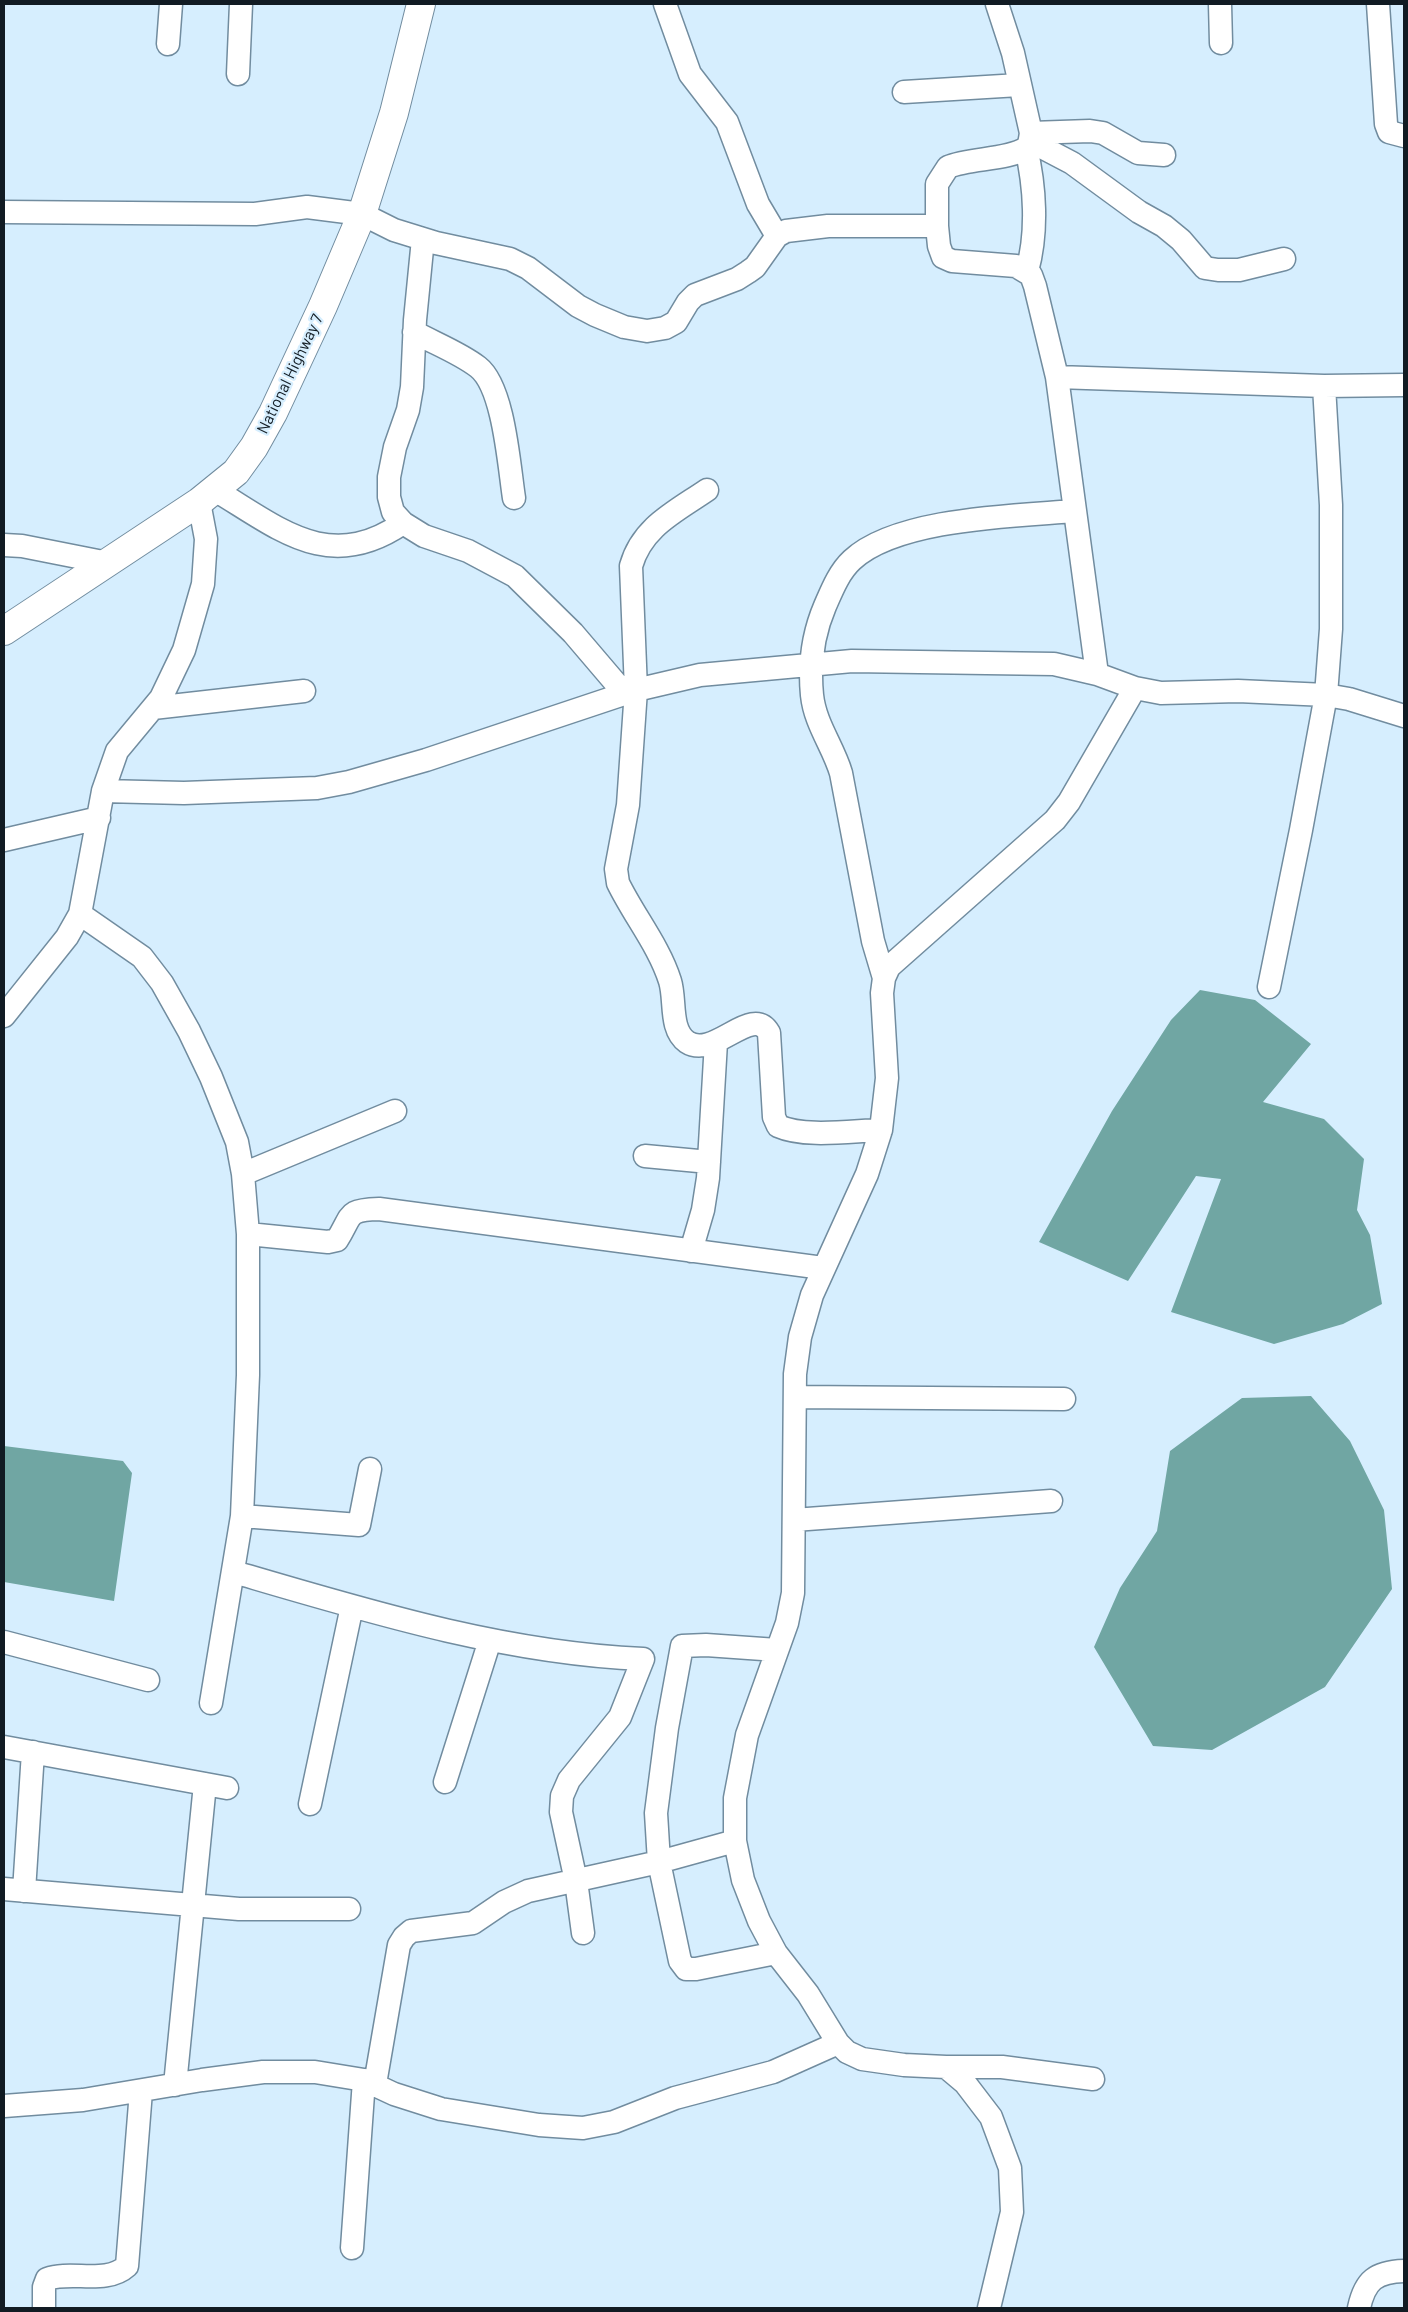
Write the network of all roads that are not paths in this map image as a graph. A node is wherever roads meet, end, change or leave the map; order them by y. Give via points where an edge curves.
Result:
1 (170, 4) edge
2 (240, 4) edge
3 (422, 4) edge
4 (664, 4) edge
5 (997, 4) edge
6 (1220, 4) edge
7 (1378, 4) edge
8 (1221, 42) dead end
9 (168, 44) dead end
10 (238, 74) dead end
11 (1019, 85) junction
12 (904, 92) dead end
13 (1404, 136) edge
14 (1029, 141) junction
15 (1164, 154) dead end
16 (4, 212) edge
17 (362, 214) junction
18 (937, 226) junction
19 (777, 236) junction
20 (423, 239) junction
21 (1284, 259) dead end
22 (1026, 271) junction
23 (414, 332) junction
24 (1057, 377) junction
25 (1404, 385) edge
26 (1324, 386) junction
27 (707, 490) dead end
28 (207, 496) junction
29 (514, 498) dead end
30 (1075, 511) junction
31 (403, 523) junction
32 (4, 545) edge
33 (108, 563) junction
34 (4, 631) edge
35 (812, 664) junction
36 (1097, 674) junction
37 (1135, 688) junction
38 (304, 691) dead end
39 (631, 692) junction
40 (1326, 695) junction
41 (153, 708) junction
42 (1404, 716) edge
43 (103, 791) junction
44 (98, 818) junction
45 (4, 840) edge
46 (80, 914) junction
47 (884, 978) junction
48 (1269, 986) dead end
49 (4, 1016) edge
50 (716, 1042) junction
51 (395, 1112) dead end
52 (880, 1130) junction
53 (645, 1156) dead end
54 (709, 1162) junction
55 (243, 1174) junction
56 (248, 1234) junction
57 (691, 1251) junction
58 (823, 1268) junction
59 (795, 1397) junction
60 (1064, 1399) dead end
61 (370, 1470) dead end
62 (1051, 1501) dead end
63 (242, 1516) junction
64 (794, 1520) junction
65 (234, 1572) junction
66 (352, 1606) junction
67 (490, 1640) junction
68 (4, 1642) edge
69 (777, 1650) junction
70 (148, 1680) dead end
71 (211, 1703) dead end
72 (4, 1747) edge
73 (33, 1752) junction
74 (445, 1782) dead end
75 (205, 1784) junction
76 (227, 1788) dead end
77 (310, 1804) dead end
78 (735, 1840) junction
79 (659, 1862) junction
80 (576, 1881) junction
81 (14, 1890) edge
82 (194, 1905) junction
83 (349, 1909) dead end
84 (583, 1934) dead end
85 (776, 1953) junction
86 (838, 2043) junction
87 (946, 2067) junction
88 (1093, 2079) dead end
89 (369, 2082) junction
90 (175, 2085) junction
91 (141, 2091) junction
92 (4, 2106) edge
93 (352, 2248) dead end
94 (1404, 2271) edge
95 (44, 2308) edge
96 (989, 2308) edge
97 (1359, 2308) edge

1 - 9 street
2 - 10 street
3 - 17 main road, National Highway 7 via 394,112
4 - 19 street via 690,74 727,122 752,190
5 - 11 street via 1013,53
6 - 8 street
7 - 13 street via 1386,124 1389,132
11 - 12 street
11 - 14 street
14 - 15 street via 1090,131 1103,133 1138,153
14 - 18 street via 1006,154 948,167 937,184
14 - 21 street via 1072,163 1139,212 1164,226 1205,268 1239,270
14 - 22 street via 1033,237
16 - 17 street via 255,214 308,207
17 - 20 street via 394,230
17 - 28 main road, National Highway 7 via 273,413 236,472
18 - 19 street via 828,226 796,229
18 - 22 street via 943,257 952,261 1005,264
19 - 20 street via 755,267 738,279 695,295 676,322 647,331 624,327 595,315 510,259
20 - 23 street
22 - 24 street via 1035,286
23 - 29 street via 478,367 488,378 500,408
23 - 31 street via 412,387 389,476 393,512
24 - 26 street
24 - 30 street
25 - 26 street
26 - 40 street via 1331,505 1332,629
27 - 39 street via 663,520 643,538 636,551 631,566
28 - 31 street via 309,543 345,545 368,542
28 - 33 main road, National Highway 7
28 - 41 street via 203,584 184,650
30 - 35 street via 930,526 866,550 851,561 835,583 814,640
30 - 36 street
31 - 39 street via 424,536 468,550 515,576
32 - 33 street
33 - 34 main road, National Highway 7
35 - 36 street via 852,661 1008,662 1054,664
35 - 39 street via 700,675
35 - 47 street via 812,695 817,720 841,773 868,915
36 - 37 street
37 - 40 street via 1161,694 1238,691
37 - 47 street via 1069,802 1055,820 889,967
38 - 41 street
39 - 43 street via 349,782 316,788 184,793
39 - 50 street via 628,805 616,869 618,883 661,959 670,982 675,1019 681,1035 689,1043 698,1045
40 - 42 street
40 - 48 street
41 - 43 street via 117,751
43 - 44 street
44 - 45 street
44 - 46 street
46 - 49 street via 67,937
46 - 55 street via 142,957 162,983 211,1077 237,1142
47 - 52 street via 887,1078
50 - 52 street via 747,1025 758,1023 765,1026 769,1033 774,1117 778,1126 803,1132
50 - 54 street
51 - 55 street
52 - 58 street via 867,1174
53 - 54 street
54 - 57 street via 702,1210
55 - 56 street
56 - 57 street via 328,1242 337,1240 349,1216 358,1210 379,1209
56 - 63 street via 248,1375
57 - 58 street
58 - 59 street via 800,1337
59 - 60 street
59 - 64 street
61 - 63 street via 359,1525
62 - 64 street
63 - 65 street
64 - 69 street via 793,1593
65 - 66 street
65 - 71 street
66 - 67 street
66 - 77 street
67 - 74 street
67 - 80 street via 596,1657 643,1659 620,1716 569,1780 562,1796 561,1812
68 - 70 street
69 - 78 street via 747,1735 735,1798
69 - 79 street via 682,1646 656,1813
72 - 73 street
73 - 75 street
73 - 81 street
75 - 76 street
75 - 82 street
78 - 79 street
78 - 85 street via 743,1880
79 - 80 street
79 - 85 street via 680,1961 686,1969
80 - 84 street
80 - 89 street via 528,1891 473,1922 411,1931 404,1937 399,1945
81 - 82 street
82 - 83 street via 239,1909
82 - 90 street
85 - 86 street via 808,1994
86 - 87 street via 862,2059
86 - 89 street via 773,2072 675,2098 614,2122 583,2128 539,2125 441,2109
87 - 88 street via 1002,2067
87 - 96 street via 965,2083 990,2117 1010,2168 1012,2212
89 - 90 street via 315,2072 263,2072
89 - 93 street
90 - 91 street
91 - 92 street via 83,2100
91 - 95 street via 127,2266 120,2273 108,2275 47,2279
94 - 97 street via 1376,2276 1365,2287

